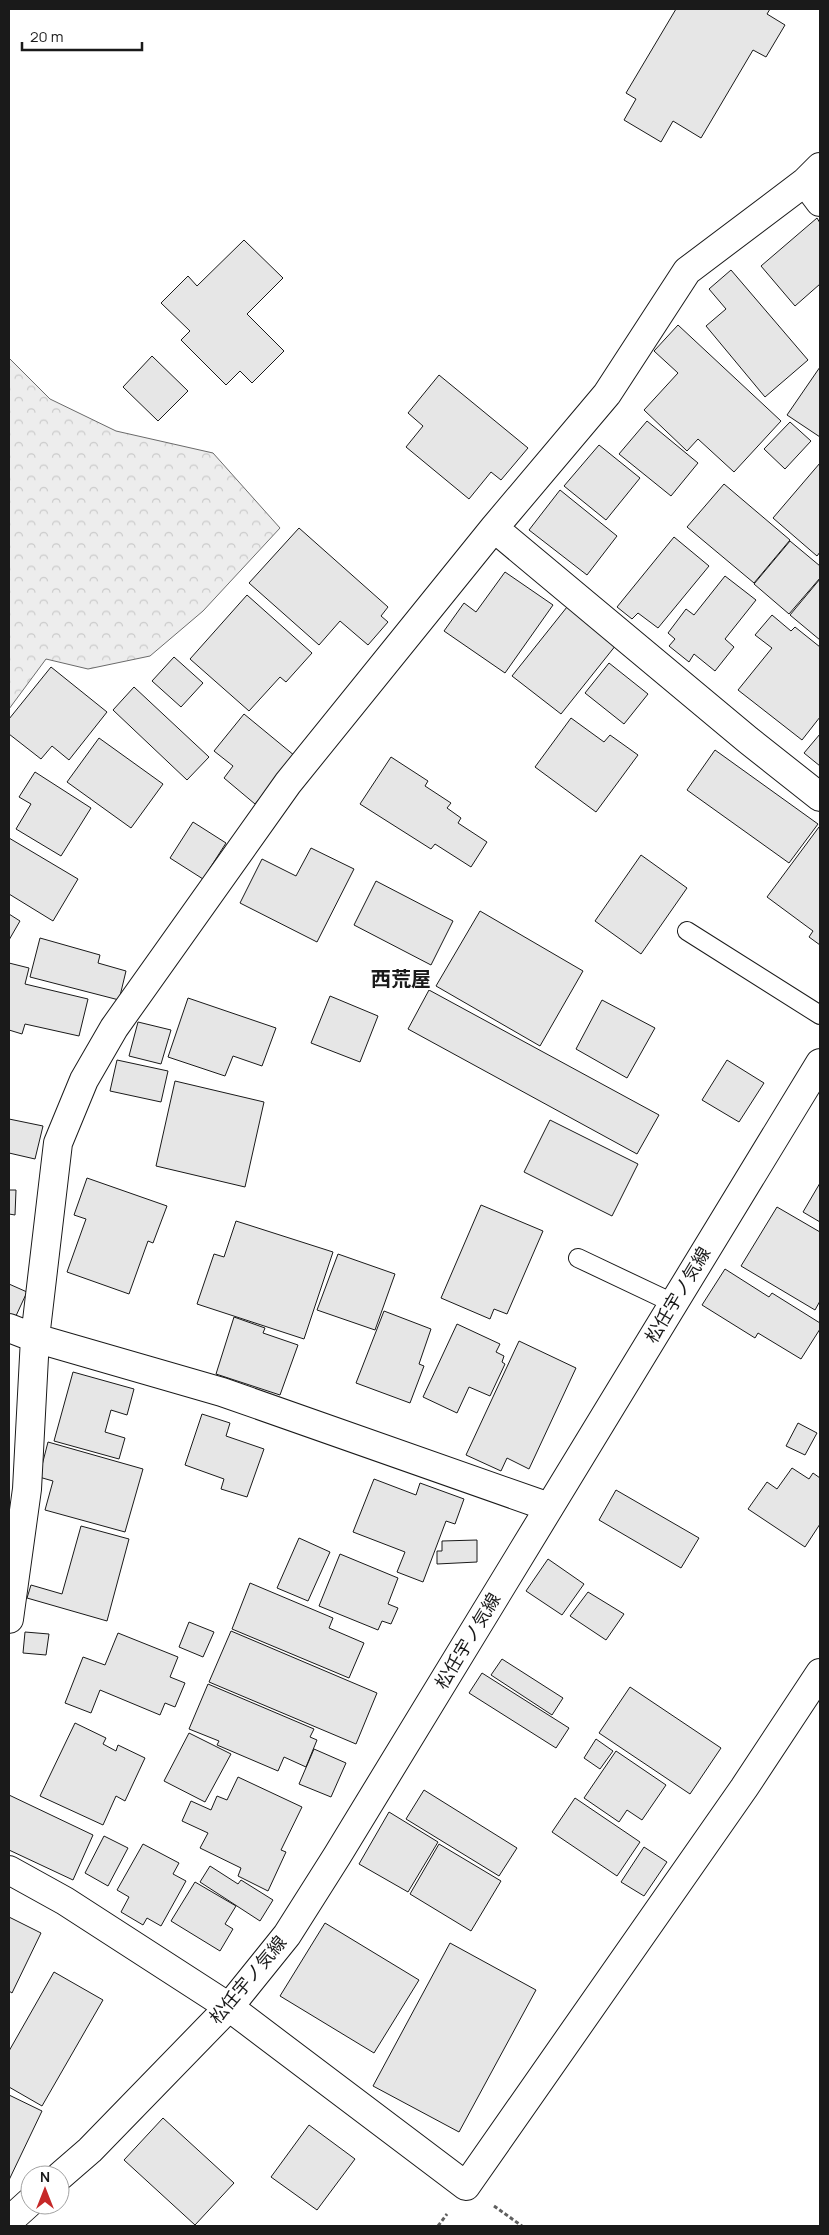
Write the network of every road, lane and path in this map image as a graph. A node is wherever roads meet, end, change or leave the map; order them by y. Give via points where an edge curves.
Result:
1 (815, 183) edge
2 (494, 528) junction
3 (820, 797) edge
4 (688, 931) dead end
5 (820, 1015) edge
6 (820, 1064) edge
7 (578, 1258) dead end
8 (673, 1303) junction
9 (9, 1328) edge
10 (35, 1338) junction
11 (549, 1507) junction
12 (9, 1614) edge
13 (9, 1618) edge
14 (820, 1673) edge
15 (9, 1870) edge
16 (229, 2007) junction
17 (70, 2167) edge
18 (20, 2211) edge
19 (9, 2220) edge

1 - 2 street via 688,271 607,394
2 - 3 street
2 - 10 street via 288,783 114,1028 84,1080 58,1143
4 - 5 lane
6 - 8 street, 松任宇ノ気線
7 - 8 lane
8 - 11 street, 松任宇ノ気線
9 - 10 street
10 - 11 street via 222,1392
10 - 12 street via 26,1489
11 - 16 street, 松任宇ノ気線 via 292,1927
12 - 13 street
14 - 16 street via 744,1788 466,2186
15 - 16 street via 65,1901
16 - 17 street, 松任宇ノ気線
18 - 19 street

